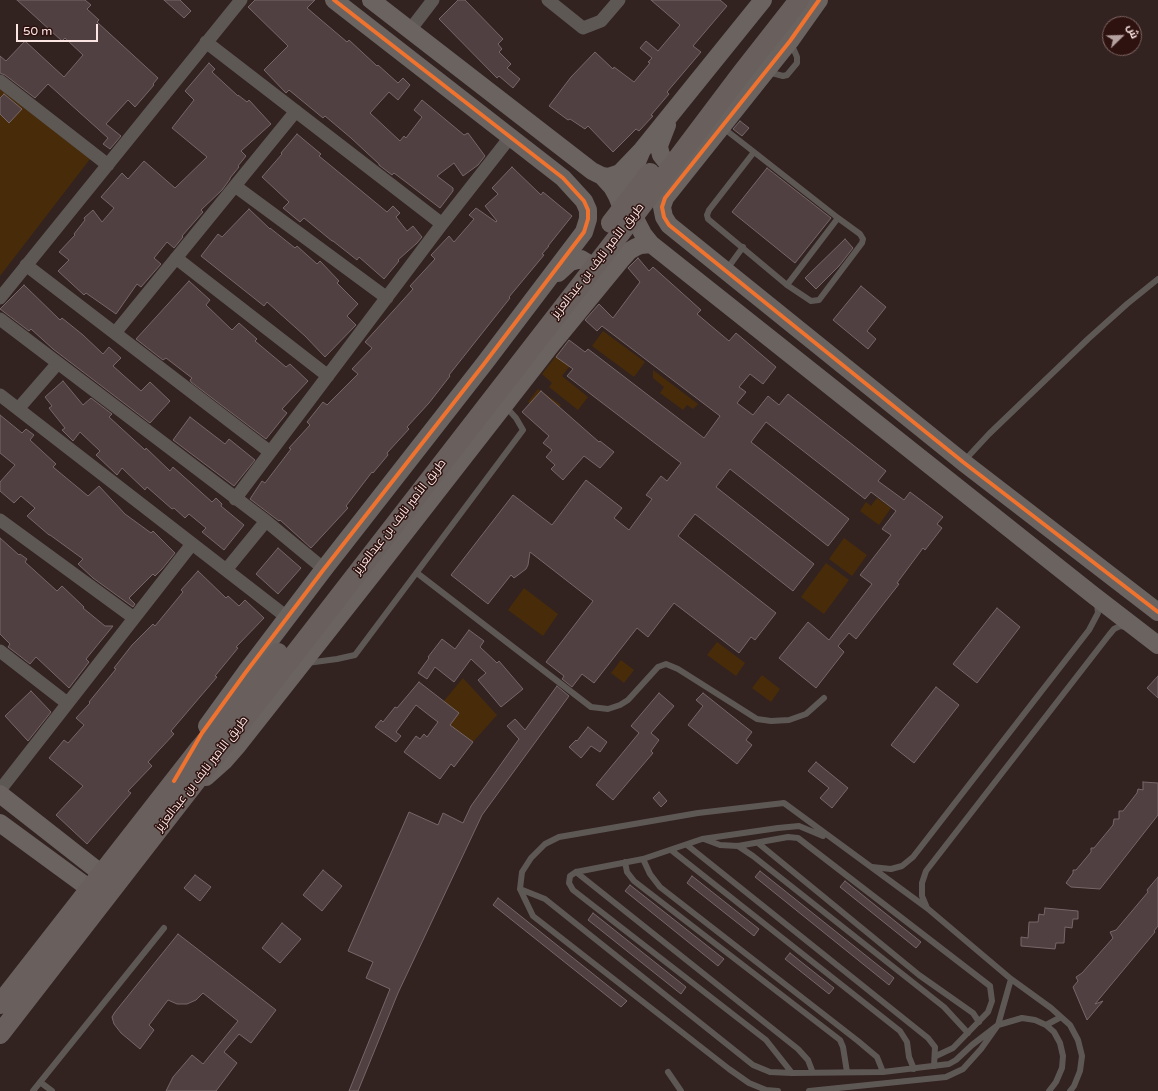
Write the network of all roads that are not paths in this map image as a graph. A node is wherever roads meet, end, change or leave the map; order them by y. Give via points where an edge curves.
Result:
1 (241, 0) edge
2 (334, 0) edge
3 (371, 0) edge
4 (433, 0) edge
5 (548, 0) edge
6 (619, 0) edge
7 (763, 0) edge
8 (783, 0) edge
9 (799, 0) edge
10 (819, 0) edge
11 (410, 30) junction
12 (206, 42) junction
13 (0, 81) edge
14 (674, 110) junction
15 (296, 111) junction
16 (721, 126) junction
17 (511, 136) junction
18 (706, 145) junction
19 (642, 150) junction
20 (754, 152) junction
21 (108, 165) junction
22 (602, 176) junction
23 (235, 186) junction
24 (838, 218) junction
25 (442, 224) junction
26 (651, 244) junction
27 (743, 247) junction
28 (176, 258) junction
29 (620, 260) junction
30 (26, 265) junction
31 (726, 271) junction
32 (1157, 282) edge
33 (787, 285) junction
34 (537, 293) junction
35 (0, 298) edge
36 (387, 298) junction
37 (585, 304) junction
38 (0, 319) edge
39 (115, 333) junction
40 (58, 363) junction
41 (328, 376) junction
42 (0, 395) edge
43 (505, 406) junction
44 (18, 409) junction
45 (270, 452) junction
46 (963, 462) junction
47 (235, 499) junction
48 (0, 520) edge
49 (266, 521) junction
50 (192, 544) junction
51 (324, 569) junction
52 (226, 570) junction
53 (417, 573) junction
54 (1093, 595) junction
55 (1158, 612) edge
56 (134, 618) junction
57 (288, 618) junction
58 (1139, 630) junction
59 (1158, 645) edge
60 (0, 651) edge
61 (289, 659) junction
62 (824, 698) dead end
63 (68, 703) junction
64 (181, 786) junction
65 (0, 790) edge
66 (0, 794) edge
67 (0, 823) edge
68 (830, 838) junction
69 (702, 839) junction
70 (758, 843) junction
71 (687, 845) junction
72 (738, 846) junction
73 (671, 850) junction
74 (643, 859) junction
75 (624, 862) junction
76 (871, 867) junction
77 (576, 872) junction
78 (96, 881) junction
79 (520, 888) junction
80 (927, 908) junction
81 (164, 928) dead end
82 (1011, 979) junction
83 (0, 1004) edge
84 (1061, 1017) junction
85 (978, 1022) junction
86 (998, 1025) junction
87 (1046, 1025) junction
88 (0, 1034) edge
89 (968, 1034) junction
90 (936, 1056) junction
91 (934, 1066) junction
92 (914, 1069) junction
93 (668, 1072) dead end
94 (847, 1072) junction
95 (883, 1072) junction
96 (792, 1073) junction
97 (813, 1073) junction
98 (40, 1082) junction
99 (33, 1091) edge
100 (52, 1091) edge
101 (681, 1091) edge
102 (778, 1091) edge
103 (809, 1091) edge
104 (1049, 1091) edge
105 (1070, 1091) edge

1 - 12 street
2 - 17 street
3 - 11 street
4 - 11 street
5 - 6 street via 583,28 601,22
7 - 14 street
8 - 61 main road, طريق الأمير نايف بن عبدالعزيز, bridge via 344,570
9 - 61 main road, طريق الأمير نايف بن عبدالعزيز, bridge
10 - 16 street via 790,41
11 - 22 street via 592,171
12 - 15 street
12 - 21 street
13 - 21 street
14 - 18 street via 660,143 663,158 676,165
14 - 19 street
15 - 23 street
15 - 25 street
16 - 18 street
16 - 20 lane
17 - 25 street
17 - 34 street via 563,178 584,201 588,210 584,232
18 - 31 street via 665,198 662,207 669,225
19 - 22 street via 620,173
19 - 26 street via 629,181 628,193 632,213
20 - 24 lane
20 - 27 lane via 707,215 708,219
21 - 30 street
22 - 29 street via 612,187 624,212 627,234
23 - 28 street
23 - 36 street
24 - 33 lane
24 - 33 lane via 863,239 819,300 810,301
25 - 36 street
26 - 29 street via 636,247
26 - 54 street
27 - 31 lane
27 - 33 lane
28 - 39 street
28 - 41 street
29 - 37 street
30 - 35 street
30 - 39 street
31 - 46 street
32 - 46 lane via 1127,304 1088,339
34 - 37 street via 570,262 580,259 591,265 597,279
34 - 51 street
36 - 41 street
37 - 43 street
38 - 40 street
39 - 45 street
40 - 44 street
40 - 47 street
41 - 45 street
42 - 44 street
43 - 53 lane via 523,430
43 - 61 street
44 - 50 street
45 - 47 street
46 - 55 street
47 - 49 street
48 - 56 street
49 - 51 street
49 - 52 street
50 - 52 street
50 - 56 street
51 - 57 street
52 - 57 street
53 - 61 lane via 355,655 337,660
53 - 62 lane via 591,707 608,709 620,705 628,700 658,667 666,664 678,668 757,719 789,720 806,714
54 - 58 street
54 - 76 lane via 1098,612 1089,630 913,857 902,866 891,869
56 - 63 street
57 - 64 street via 202,733
58 - 59 street
58 - 80 lane via 1120,626 1112,632 926,871 922,882 922,896
60 - 63 street
61 - 64 main road, طريق الأمير نايف بن عبدالعزيز
63 - 65 street
64 - 78 main road, طريق الأمير نايف بن عبدالعزيز
64 - 88 main road, طريق الأمير نايف بن عبدالعزيز
66 - 78 street
67 - 78 street
68 - 69 lane via 799,826
68 - 76 lane
68 - 79 lane via 784,803 698,813 559,837 545,844 531,858 522,872
69 - 71 lane
69 - 72 lane via 720,846
70 - 72 lane
70 - 85 lane via 919,975 973,1013
70 - 85 lane via 788,837 798,838 990,986 992,1001 988,1012
71 - 73 lane
71 - 90 lane via 928,1038 935,1047
72 - 89 lane via 944,1008
73 - 74 lane
73 - 92 lane via 900,1031 907,1042
74 - 75 lane
74 - 95 lane via 660,887 858,1041 877,1057
75 - 77 lane
75 - 94 lane via 626,872 634,881 840,1040
76 - 80 lane
77 - 96 lane via 570,876 569,883 573,890 766,1040
77 - 97 lane via 798,1050 808,1060
78 - 83 main road, طريق الأمير نايف بن عبدالعزيز
79 - 96 lane via 545,899 753,1065 770,1072
79 - 102 lane via 533,916 734,1073 766,1090
80 - 82 lane
81 - 98 lane
82 - 84 lane
82 - 86 lane
84 - 87 lane
84 - 105 lane via 1070,1025 1078,1040 1082,1056 1080,1071
85 - 89 lane
86 - 87 lane via 1022,1018
86 - 91 lane via 956,1060 949,1064
86 - 103 lane via 981,1049 963,1069 955,1073 895,1083
87 - 104 lane via 1054,1032 1063,1056 1062,1068
89 - 90 lane via 953,1048
90 - 91 lane
91 - 92 lane
92 - 95 lane
93 - 101 lane
94 - 95 lane
94 - 97 lane
96 - 97 lane
98 - 99 lane
98 - 100 lane

